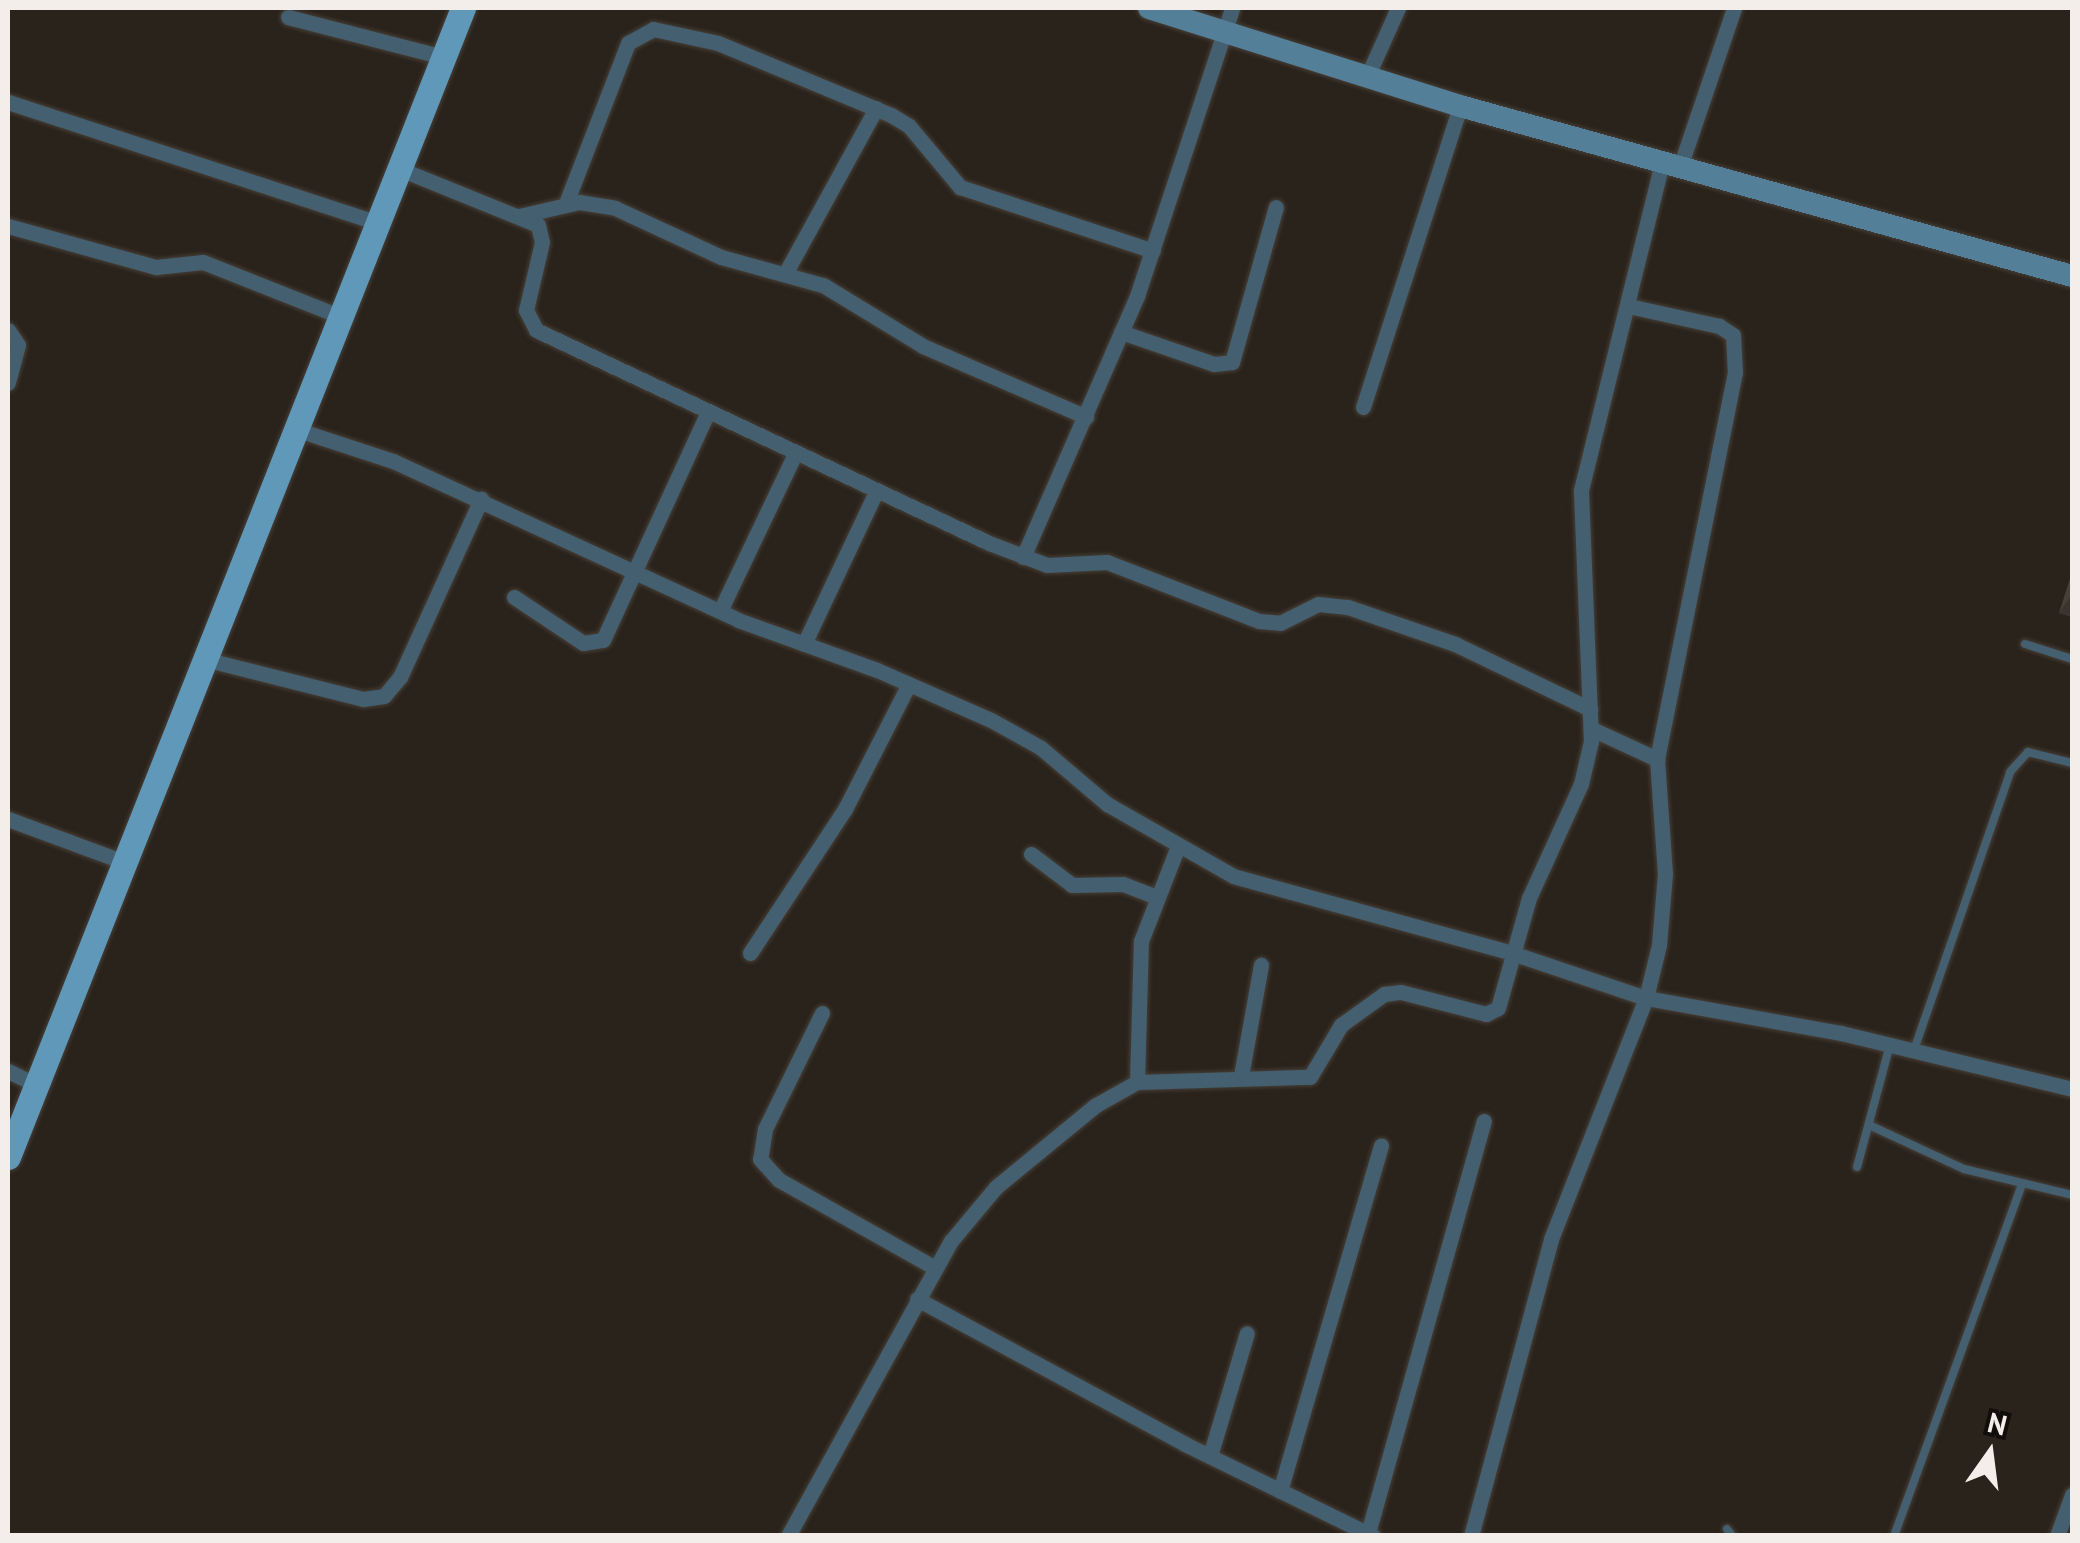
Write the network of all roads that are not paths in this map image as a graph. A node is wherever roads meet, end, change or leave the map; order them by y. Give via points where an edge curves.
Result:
1 (463, 8) edge
2 (1150, 8) edge
3 (1232, 8) edge
4 (1398, 8) edge
5 (1734, 8) edge
6 (288, 17) dead end
7 (1219, 31) junction
8 (444, 57) junction
9 (1367, 78) junction
10 (8, 102) edge
11 (1460, 106) junction
12 (876, 108) junction
13 (1671, 163) junction
14 (400, 168) junction
15 (566, 204) junction
16 (1276, 207) dead end
17 (518, 216) junction
18 (379, 223) junction
19 (8, 226) edge
20 (1153, 251) junction
21 (786, 272) junction
22 (2072, 276) edge
23 (1628, 306) junction
24 (342, 317) junction
25 (8, 330) edge
26 (1121, 332) junction
27 (8, 383) edge
28 (1363, 407) dead end
29 (707, 414) junction
30 (1086, 417) junction
31 (298, 430) junction
32 (795, 454) junction
33 (876, 492) junction
34 (480, 499) junction
35 (1023, 558) junction
36 (635, 571) junction
37 (514, 597) dead end
38 (720, 611) junction
39 (804, 644) junction
40 (2025, 644) dead end
41 (2072, 659) edge
42 (208, 660) junction
43 (908, 684) junction
44 (1590, 709) junction
45 (1592, 729) junction
46 (1658, 759) junction
47 (2072, 763) edge
48 (8, 820) edge
49 (1178, 846) junction
50 (1031, 854) dead end
51 (128, 863) junction
52 (1157, 896) junction
53 (750, 953) dead end
54 (1512, 953) junction
55 (1261, 966) dead end
56 (1646, 998) junction
57 (822, 1014) dead end
58 (1890, 1045) junction
59 (1914, 1050) junction
60 (8, 1071) edge
61 (1240, 1076) junction
62 (1137, 1082) junction
63 (37, 1085) junction
64 (2072, 1089) edge
65 (1484, 1121) dead end
66 (1869, 1124) junction
67 (1381, 1144) dead end
68 (8, 1157) edge
69 (1857, 1167) dead end
70 (2022, 1185) junction
71 (2072, 1195) edge
72 (935, 1268) junction
73 (917, 1299) junction
74 (1248, 1333) dead end
75 (1210, 1456) junction
76 (1280, 1491) junction
77 (2072, 1495) edge
78 (1370, 1534) edge
79 (788, 1536) edge
80 (1471, 1536) edge
81 (1894, 1536) edge
82 (2057, 1536) edge

1 - 8 main road
2 - 7 street
3 - 7 street
4 - 9 street
5 - 13 street
6 - 8 street
7 - 9 street
7 - 20 street via 1185,163
8 - 14 main road
9 - 11 street
10 - 18 street
11 - 13 street
11 - 28 street
12 - 15 street via 718,43 643,30 628,43
12 - 20 street via 909,126 960,187
12 - 21 street
13 - 22 street
13 - 23 street
14 - 17 street
14 - 18 main road
15 - 17 street
15 - 21 street via 604,205 721,258
16 - 26 street via 1232,362 1214,364
17 - 29 street via 542,234 526,310 536,330
18 - 24 main road
19 - 24 street via 156,267 203,262
20 - 26 street
21 - 30 street via 823,285 950,359
23 - 44 street via 1581,490 1582,658
23 - 46 street via 1719,326 1733,335 1737,352 1716,488
24 - 31 main road
25 - 27 street via 18,345
26 - 30 street
29 - 32 street
29 - 36 street
30 - 35 street
31 - 34 street
31 - 42 main road
32 - 33 street
32 - 38 street
33 - 35 street
33 - 39 street
34 - 36 street
34 - 42 street via 400,678 384,696 363,699
35 - 44 street via 1056,566 1107,562 1280,624 1318,604 1348,607 1454,644
36 - 37 street via 595,645
36 - 38 street
38 - 39 street
39 - 43 street
40 - 41 lane
42 - 51 main road
43 - 49 street via 1041,748 1107,804
43 - 53 street via 844,810
44 - 45 street
45 - 46 street
45 - 54 street via 1581,784 1540,869
46 - 56 street via 1665,874
47 - 59 lane via 2028,752 2010,772
48 - 51 street
49 - 52 street
49 - 54 street via 1246,880
50 - 52 street via 1072,884 1123,884
51 - 63 main road
52 - 62 street via 1137,966
54 - 56 street
54 - 61 street via 1494,1013 1384,994 1353,1012 1310,1078
55 - 61 street
56 - 58 street
56 - 80 street via 1556,1222
57 - 72 street via 765,1129 760,1159 779,1180
58 - 59 street
58 - 66 lane
59 - 64 street
60 - 63 street
61 - 62 street
62 - 72 street via 1096,1105 996,1187
63 - 68 main road
65 - 78 street
66 - 69 lane
66 - 70 lane via 1964,1170
67 - 76 street
70 - 71 lane
70 - 81 lane
72 - 73 street
73 - 75 street
73 - 79 street
74 - 75 street
75 - 76 street
76 - 78 street
77 - 82 street

